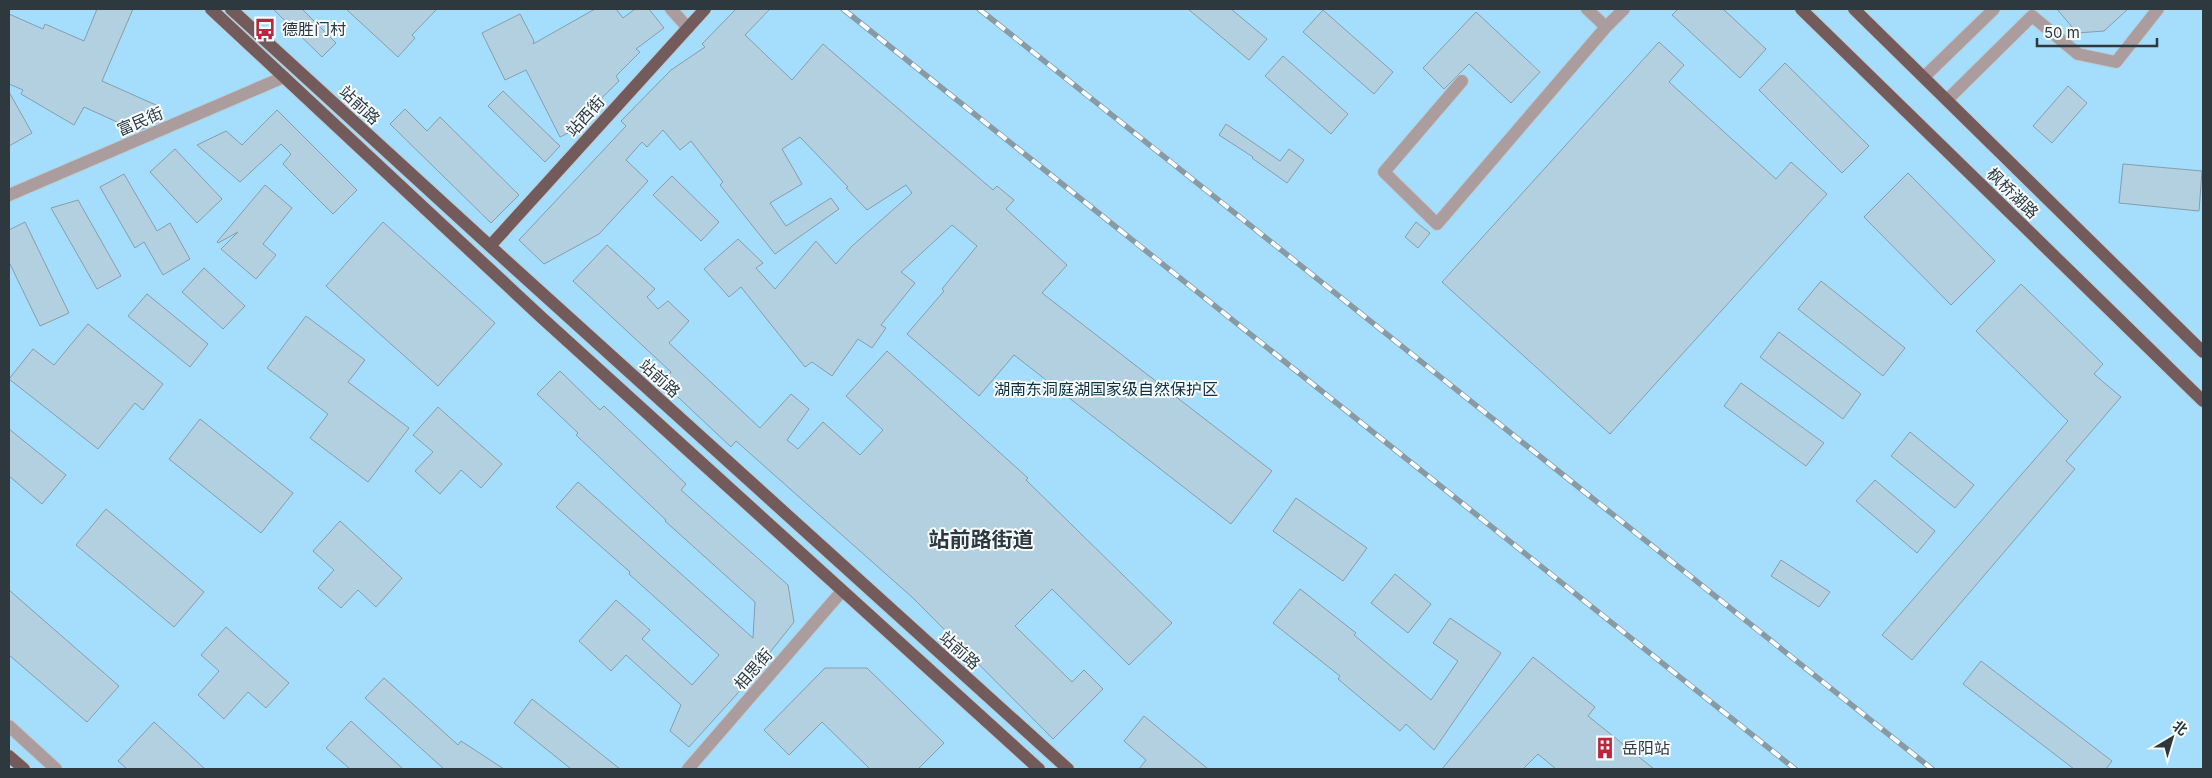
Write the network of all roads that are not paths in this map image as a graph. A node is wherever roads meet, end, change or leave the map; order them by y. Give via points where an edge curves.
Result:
1 (211, 9) edge
2 (231, 9) edge
3 (671, 9) edge
4 (705, 9) edge
5 (1587, 9) edge
6 (1624, 9) edge
7 (1801, 9) edge
8 (1854, 9) edge
9 (1994, 9) edge
10 (2158, 9) edge
11 (2028, 12) edge
12 (1606, 27) junction
13 (688, 28) junction
14 (284, 76) junction
15 (1924, 77) junction
16 (1462, 81) dead end
17 (1947, 100) junction
18 (9, 195) edge
19 (490, 246) junction
20 (2203, 352) edge
21 (2203, 400) edge
22 (842, 590) junction
23 (9, 726) edge
24 (9, 756) edge
25 (24, 769) edge
26 (55, 769) edge
27 (688, 769) edge
28 (1039, 769) edge
29 (1068, 769) edge

1 - 14 main road, 站前路
2 - 19 main road, 站前路
3 - 13 street
4 - 13 main road, 站西街
5 - 12 street
6 - 12 street
7 - 21 main road, 枫桥湖路
8 - 15 main road, 枫桥湖路
9 - 15 street
10 - 11 street via 2116,62 2078,54
11 - 17 street
12 - 16 street via 1437,224 1384,172
13 - 19 main road, 站西街
14 - 18 street, 富民街
14 - 22 main road, 站前路 via 541,317
15 - 17 main road, 枫桥湖路
17 - 20 main road, 枫桥湖路
19 - 29 main road, 站前路
22 - 27 street, 相思街
22 - 28 main road, 站前路
23 - 26 street
24 - 25 main road

